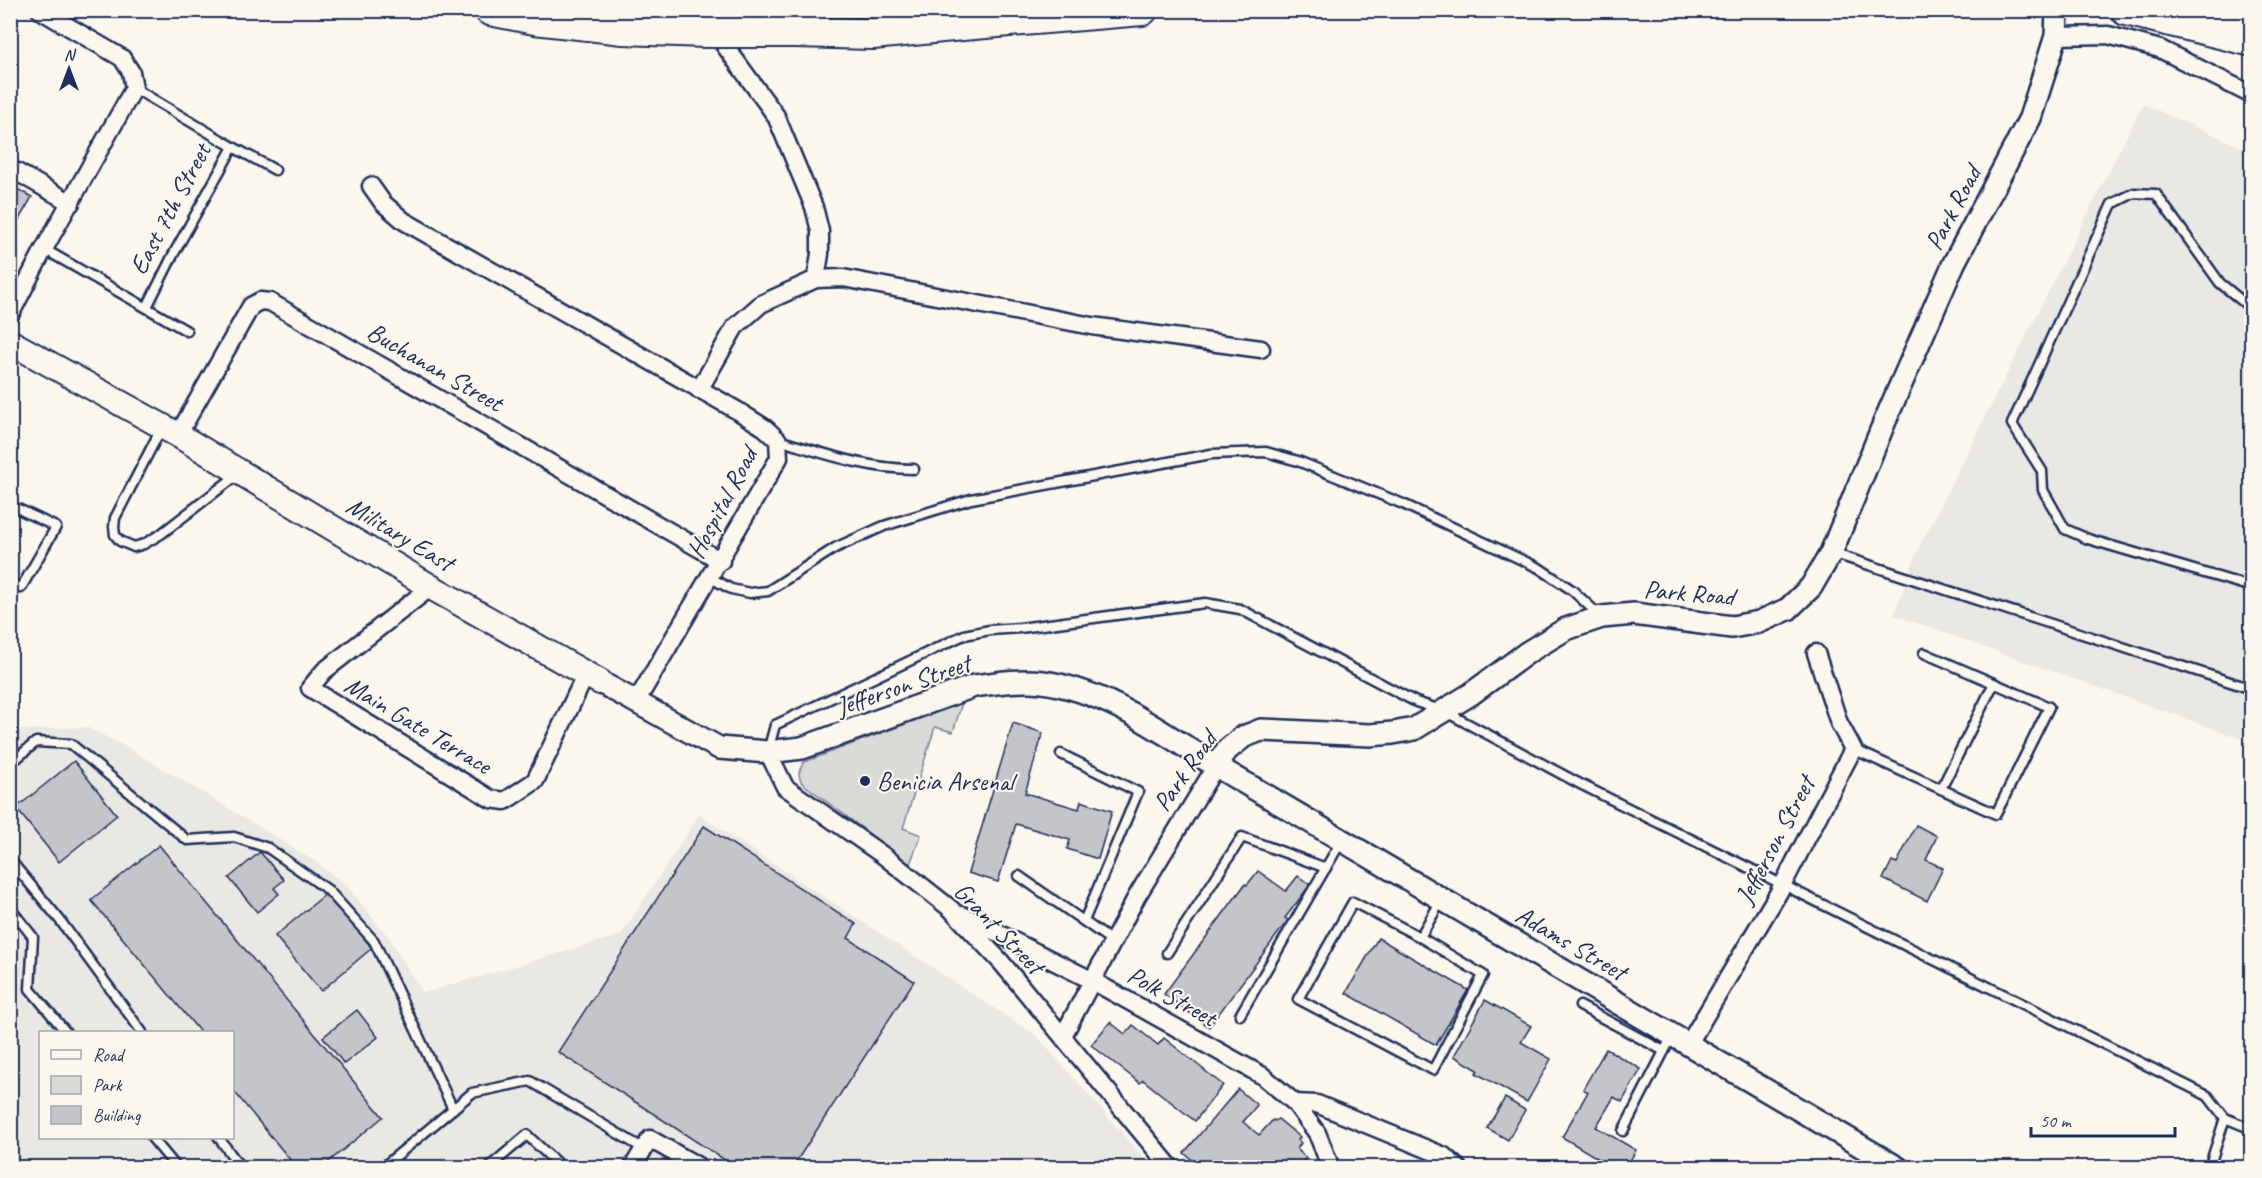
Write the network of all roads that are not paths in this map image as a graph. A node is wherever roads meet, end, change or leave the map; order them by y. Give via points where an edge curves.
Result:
1 (40, 10) edge
2 (490, 10) edge
3 (699, 10) edge
4 (934, 10) edge
5 (1142, 10) edge
6 (2057, 10) edge
7 (2126, 10) edge
8 (2217, 10) edge
9 (2252, 25) edge
10 (795, 32) junction
11 (2056, 36) junction
12 (2252, 41) edge
13 (134, 88) junction
14 (2252, 95) edge
15 (234, 147) junction
16 (10, 168) edge
17 (275, 170) dead end
18 (371, 186) dead end
19 (71, 203) junction
20 (44, 249) junction
21 (816, 279) junction
22 (147, 307) junction
23 (2252, 309) edge
24 (10, 315) edge
25 (187, 330) dead end
26 (10, 342) edge
27 (1261, 349) dead end
28 (699, 390) junction
29 (170, 431) junction
30 (778, 440) junction
31 (914, 469) dead end
32 (240, 473) junction
33 (11, 505) edge
34 (1832, 553) junction
35 (721, 561) junction
36 (711, 578) junction
37 (10, 583) edge
38 (2252, 586) edge
39 (431, 587) junction
40 (1602, 617) junction
41 (1816, 653) dead end
42 (1924, 653) dead end
43 (593, 678) junction
44 (1994, 683) junction
45 (2252, 689) edge
46 (636, 702) junction
47 (1444, 711) junction
48 (1853, 749) junction
49 (768, 752) junction
50 (1061, 754) dead end
51 (10, 764) edge
52 (1216, 766) junction
53 (1941, 789) junction
54 (1342, 840) junction
55 (10, 860) edge
56 (1326, 868) junction
57 (1019, 876) dead end
58 (1783, 885) junction
59 (1442, 898) junction
60 (10, 908) edge
61 (951, 909) junction
62 (1084, 921) junction
63 (1420, 937) junction
64 (1113, 941) junction
65 (1167, 953) dead end
66 (1091, 980) junction
67 (1580, 1006) dead end
68 (1240, 1015) dead end
69 (65, 1031) edge
70 (141, 1031) edge
71 (1063, 1036) junction
72 (1675, 1043) junction
73 (1295, 1102) junction
74 (453, 1109) junction
75 (2224, 1118) junction
76 (2252, 1129) edge
77 (1623, 1131) dead end
78 (154, 1139) edge
79 (220, 1139) edge
80 (647, 1144) junction
81 (177, 1167) edge
82 (241, 1167) edge
83 (382, 1167) edge
84 (488, 1167) edge
85 (562, 1167) edge
86 (632, 1167) edge
87 (701, 1167) edge
88 (1171, 1167) edge
89 (1331, 1167) edge
90 (1458, 1167) edge
91 (1898, 1167) edge
92 (2210, 1167) edge

1 - 13 street via 123,58
2 - 10 highway, bridge via 623,29
3 - 21 street via 776,116 818,223 820,254
4 - 10 highway
5 - 10 highway via 873,34
6 - 11 street, Park Road
7 - 12 highway
8 - 9 street
11 - 14 street via 2108,35 2160,49
11 - 34 street, Park Road via 2030,118 1954,263
13 - 15 lane, East 7th Street
13 - 19 street
15 - 17 lane
15 - 22 lane, East 7th Street
16 - 19 street
18 - 28 street via 383,203 404,220
19 - 20 street
20 - 22 lane
20 - 24 street
21 - 27 street via 843,278 1092,326
21 - 28 street via 776,296 747,315 735,327
22 - 25 lane
23 - 38 lane via 2220,283 2156,194 2134,193 2112,204 2012,424 2042,471 2043,490 2065,529
26 - 29 main road, Military East
28 - 30 street, Hospital Road via 765,428
29 - 32 main road, Military East
29 - 32 lane via 115,519 115,535 120,541 134,547 144,544
29 - 35 street, Buchanan Street via 251,306 260,301 270,302
30 - 31 lane via 848,461
30 - 35 street, Hospital Road via 779,458
32 - 39 main road, Military East
33 - 37 lane via 56,527 21,588
34 - 40 street, Park Road via 1811,587 1788,609 1759,622 1732,627 1634,614
34 - 45 lane
35 - 36 street, Hospital Road
36 - 40 lane via 731,589 768,591 835,548 884,526 971,499 1211,454 1266,452 1403,504 1539,568
36 - 46 street, Hospital Road
39 - 43 main road, Military East
39 - 43 street, Main Gate Terrace via 324,671 310,688 491,799 505,801 535,781
40 - 47 street, Park Road via 1566,629
41 - 48 street via 1839,723
42 - 44 lane
43 - 46 street, Military East
44 - 53 lane
44 - 53 lane via 2049,707 1996,814
46 - 49 street, Military East via 719,748
47 - 49 lane via 1416,702 1240,609 1205,603 964,635 775,725
47 - 52 street, Park Road via 1414,729 1393,733 1261,730 1244,736
47 - 58 lane
48 - 53 lane
48 - 58 street, Jefferson Street
49 - 52 street, Jefferson Street via 802,748 974,686 1041,682 1083,690 1126,710
49 - 61 street, Grant Street via 785,787 884,856
50 - 62 lane via 1137,792
51 - 74 lane via 36,742 71,744 187,840 234,837 268,848 328,890 374,941
52 - 54 street, Adams Street
52 - 64 street, Park Road
54 - 56 lane
54 - 59 street, Adams Street
55 - 70 lane
56 - 65 lane via 1242,837
56 - 68 lane
57 - 62 lane
58 - 72 street, Jefferson Street
58 - 75 lane via 2208,1096
59 - 63 lane
59 - 72 street, Adams Street
60 - 69 lane via 33,937 30,989
61 - 66 street, Polk Street
61 - 71 street, Grant Street
62 - 64 lane
63 - 63 lane via 1353,902 1298,999 1432,1070 1483,975
64 - 66 street, Park Road
66 - 71 street, Park Road
66 - 73 street, Polk Street via 1263,1076
67 - 72 lane
71 - 88 street, Grant Street
72 - 77 lane
72 - 91 street, Adams Street
73 - 89 street, Polk Street via 1317,1133
73 - 90 street via 1317,1104 1444,1156
74 - 80 lane via 472,1093 530,1081
74 - 83 lane
75 - 76 lane
75 - 92 lane
78 - 81 lane
79 - 82 lane
80 - 86 street
80 - 87 street
84 - 85 lane via 528,1135

